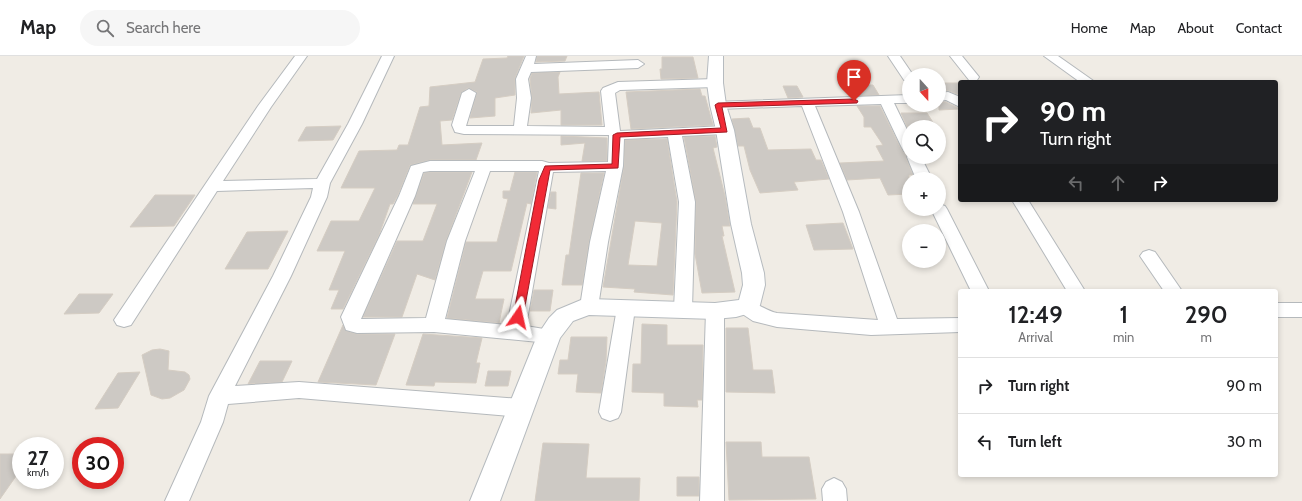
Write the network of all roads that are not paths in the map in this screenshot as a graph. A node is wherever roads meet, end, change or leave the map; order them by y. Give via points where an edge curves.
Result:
1 (301, 56) edge
2 (388, 56) edge
3 (716, 56) edge
4 (894, 56) edge
5 (956, 56) edge
6 (1050, 56) edge
7 (642, 60) edge
8 (529, 62) edge
9 (902, 68) edge
10 (973, 77) dead end
11 (1086, 80) edge
12 (714, 83) junction
13 (618, 86) junction
14 (468, 94) dead end
15 (946, 96) edge
16 (902, 100) edge
17 (886, 101) junction
18 (807, 102) junction
19 (958, 102) edge
20 (718, 105) junction
21 (520, 130) junction
22 (725, 130) junction
23 (614, 133) junction
24 (674, 133) junction
25 (902, 134) edge
26 (615, 166) junction
27 (484, 167) junction
28 (547, 168) junction
29 (322, 183) junction
30 (213, 186) junction
31 (1021, 202) edge
32 (943, 216) edge
33 (1149, 256) dead end
34 (979, 289) edge
35 (1075, 289) edge
36 (1172, 289) edge
37 (589, 306) junction
38 (745, 306) junction
39 (626, 308) junction
40 (683, 309) junction
41 (1278, 310) edge
42 (1302, 310) edge
43 (715, 311) junction
44 (124, 320) dead end
45 (434, 325) junction
46 (958, 325) edge
47 (890, 326) junction
48 (515, 332) junction
49 (549, 336) junction
50 (220, 396) junction
51 (521, 408) junction
52 (610, 412) dead end
53 (177, 501) edge
54 (485, 501) edge
55 (712, 501) edge

1 - 30 street
2 - 29 street via 356,124
3 - 12 main road
4 - 9 street
5 - 10 street
6 - 11 street
7 - 8 street
7 - 13 street
8 - 21 street via 522,79 524,98
12 - 13 street
12 - 20 main road
13 - 23 street via 608,91
14 - 21 street via 460,129
15 - 19 street
16 - 17 street
17 - 18 street
17 - 25 street
18 - 20 street
18 - 47 street via 851,212
20 - 22 main road
21 - 23 street
22 - 24 street
22 - 38 main road via 741,224 753,273 752,296 749,305
23 - 24 street
23 - 26 street
24 - 40 street via 687,202
26 - 28 street
26 - 37 street
27 - 28 street
27 - 45 street via 456,241
27 - 45 street via 430,166 416,169 407,196 351,317 353,324 358,326
28 - 48 street
29 - 30 street
29 - 50 street via 319,197 282,276
30 - 44 street
31 - 35 street
32 - 34 street
33 - 36 street
37 - 39 main road
37 - 49 main road via 564,315
38 - 43 main road
38 - 47 street via 760,316 777,320 871,328
39 - 40 main road
39 - 52 street
40 - 43 main road
41 - 42 street
43 - 55 street
45 - 48 street via 467,331
46 - 47 street
48 - 49 street
49 - 51 main road
50 - 51 street via 299,390
50 - 53 street via 212,422
51 - 54 main road

